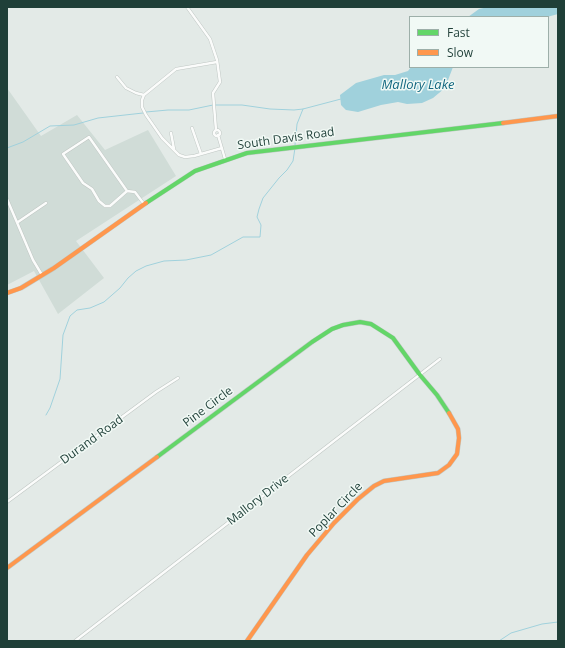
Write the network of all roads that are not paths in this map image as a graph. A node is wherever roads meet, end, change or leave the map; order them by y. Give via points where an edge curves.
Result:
1 (187, 7) edge
2 (217, 62) junction
3 (118, 77) dead end
4 (144, 95) junction
5 (558, 116) edge
6 (192, 128) dead end
7 (171, 133) dead end
8 (222, 148) junction
9 (174, 150) junction
10 (201, 154) junction
11 (225, 159) junction
12 (127, 191) junction
13 (7, 199) edge
14 (46, 204) dead end
15 (144, 204) junction
16 (18, 222) junction
17 (42, 274) junction
18 (7, 294) edge
19 (440, 359) dead end
20 (420, 375) junction
21 (178, 378) dead end
22 (7, 502) edge
23 (7, 568) edge
24 (75, 641) edge
25 (248, 641) edge

1 - 2 street via 210,39
2 - 4 street via 176,69
2 - 8 street via 220,82 213,93 215,134 218,135
3 - 4 street via 126,88
4 - 9 street via 142,107 146,115
5 - 11 street, South Davis Road via 274,149
6 - 10 street
7 - 9 street
8 - 10 street
8 - 11 street
9 - 10 street via 185,157
11 - 15 street, South Davis Road via 195,171
12 - 12 street via 89,137 63,154 83,183 92,189 105,206 110,206
12 - 15 street via 135,192
13 - 16 street
14 - 16 street
15 - 17 street, South Davis Road
16 - 17 street via 33,260
17 - 18 street, South Davis Road
19 - 20 street, Mallory Drive
20 - 23 street, Pine Circle via 393,338 371,324 360,322 332,329
20 - 24 street, Mallory Drive
20 - 25 street, Poplar Circle via 437,395 456,425 459,443 455,458 449,466 438,473 384,480 358,499 307,555
21 - 22 street, Durand Road

